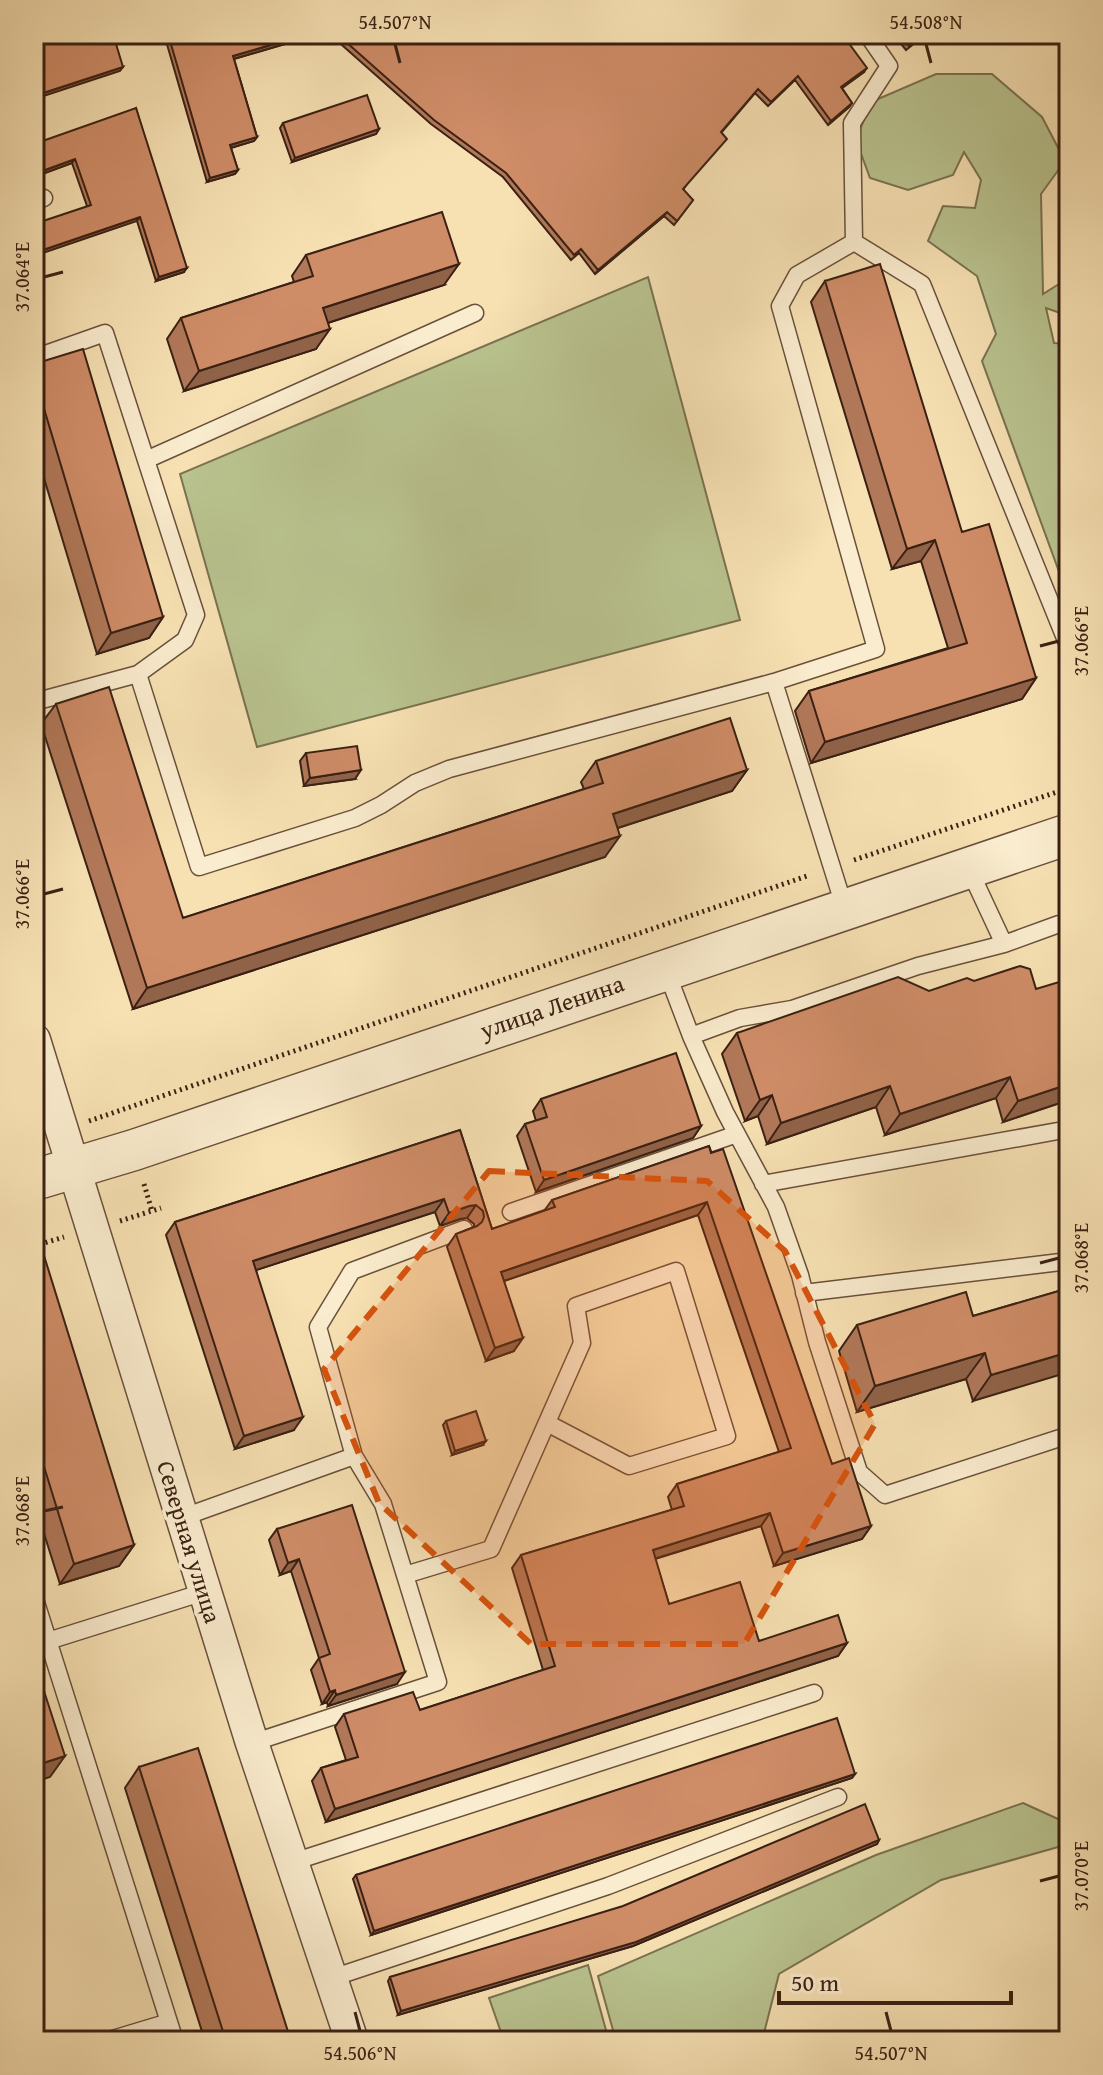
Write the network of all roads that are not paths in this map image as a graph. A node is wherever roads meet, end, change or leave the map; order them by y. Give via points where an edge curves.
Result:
1 (867, 34) edge
2 (854, 242) junction
3 (475, 313) dead end
4 (34, 358) edge
5 (146, 460) junction
6 (1069, 648) edge
7 (138, 674) junction
8 (774, 682) junction
9 (34, 702) edge
10 (1069, 834) edge
11 (969, 869) junction
12 (845, 909) junction
13 (1059, 924) dead end
14 (1004, 944) junction
15 (666, 969) junction
16 (691, 1036) junction
17 (34, 1040) edge
18 (1069, 1129) edge
19 (737, 1134) junction
20 (67, 1150) junction
21 (34, 1180) edge
22 (763, 1184) junction
23 (511, 1212) dead end
24 (464, 1229) edge
25 (1069, 1261) edge
26 (804, 1293) junction
27 (547, 1423) junction
28 (1069, 1435) edge
29 (354, 1456) junction
30 (181, 1518) junction
31 (405, 1575) junction
32 (204, 1592) junction
33 (34, 1596) edge
34 (48, 1641) junction
35 (814, 1693) dead end
36 (252, 1743) junction
37 (838, 1797) dead end
38 (293, 1862) junction
39 (332, 1978) junction
40 (169, 2022) junction
41 (106, 2041) edge
42 (175, 2041) edge
43 (352, 2041) edge

1 - 2 lane via 889,66 852,123
2 - 6 lane via 922,284
2 - 8 lane via 797,275 780,306 876,649
3 - 5 lane
4 - 5 lane via 105,333
5 - 7 lane via 196,615 185,640
7 - 8 lane via 199,867 355,818 449,769
7 - 9 lane
8 - 12 lane
10 - 11 street, улица Ленина
11 - 12 street, улица Ленина
11 - 14 lane
12 - 15 street, улица Ленина
13 - 14 lane
14 - 16 lane
15 - 16 lane
15 - 20 street, улица Ленина via 134,1150
16 - 19 lane
17 - 20 street, Северная улица
18 - 22 lane
19 - 22 lane
19 - 23 lane
20 - 21 street, улица Ленина
20 - 30 street, Северная улица
22 - 26 lane via 776,1207
24 - 29 lane via 352,1271 318,1327
25 - 26 lane
26 - 28 lane via 859,1472 885,1495
27 - 27 lane via 582,1343 576,1306 676,1271 727,1436 629,1466
27 - 31 lane via 491,1549
29 - 30 lane
29 - 31 lane via 383,1504
30 - 32 street, Северная улица
31 - 36 lane via 438,1682
32 - 34 lane
32 - 36 street, Северная улица
33 - 34 lane
34 - 40 lane
35 - 38 lane
36 - 38 street, Северная улица
37 - 39 lane via 608,1886
38 - 39 street, Северная улица
39 - 43 street, Северная улица
40 - 41 lane
40 - 42 lane

